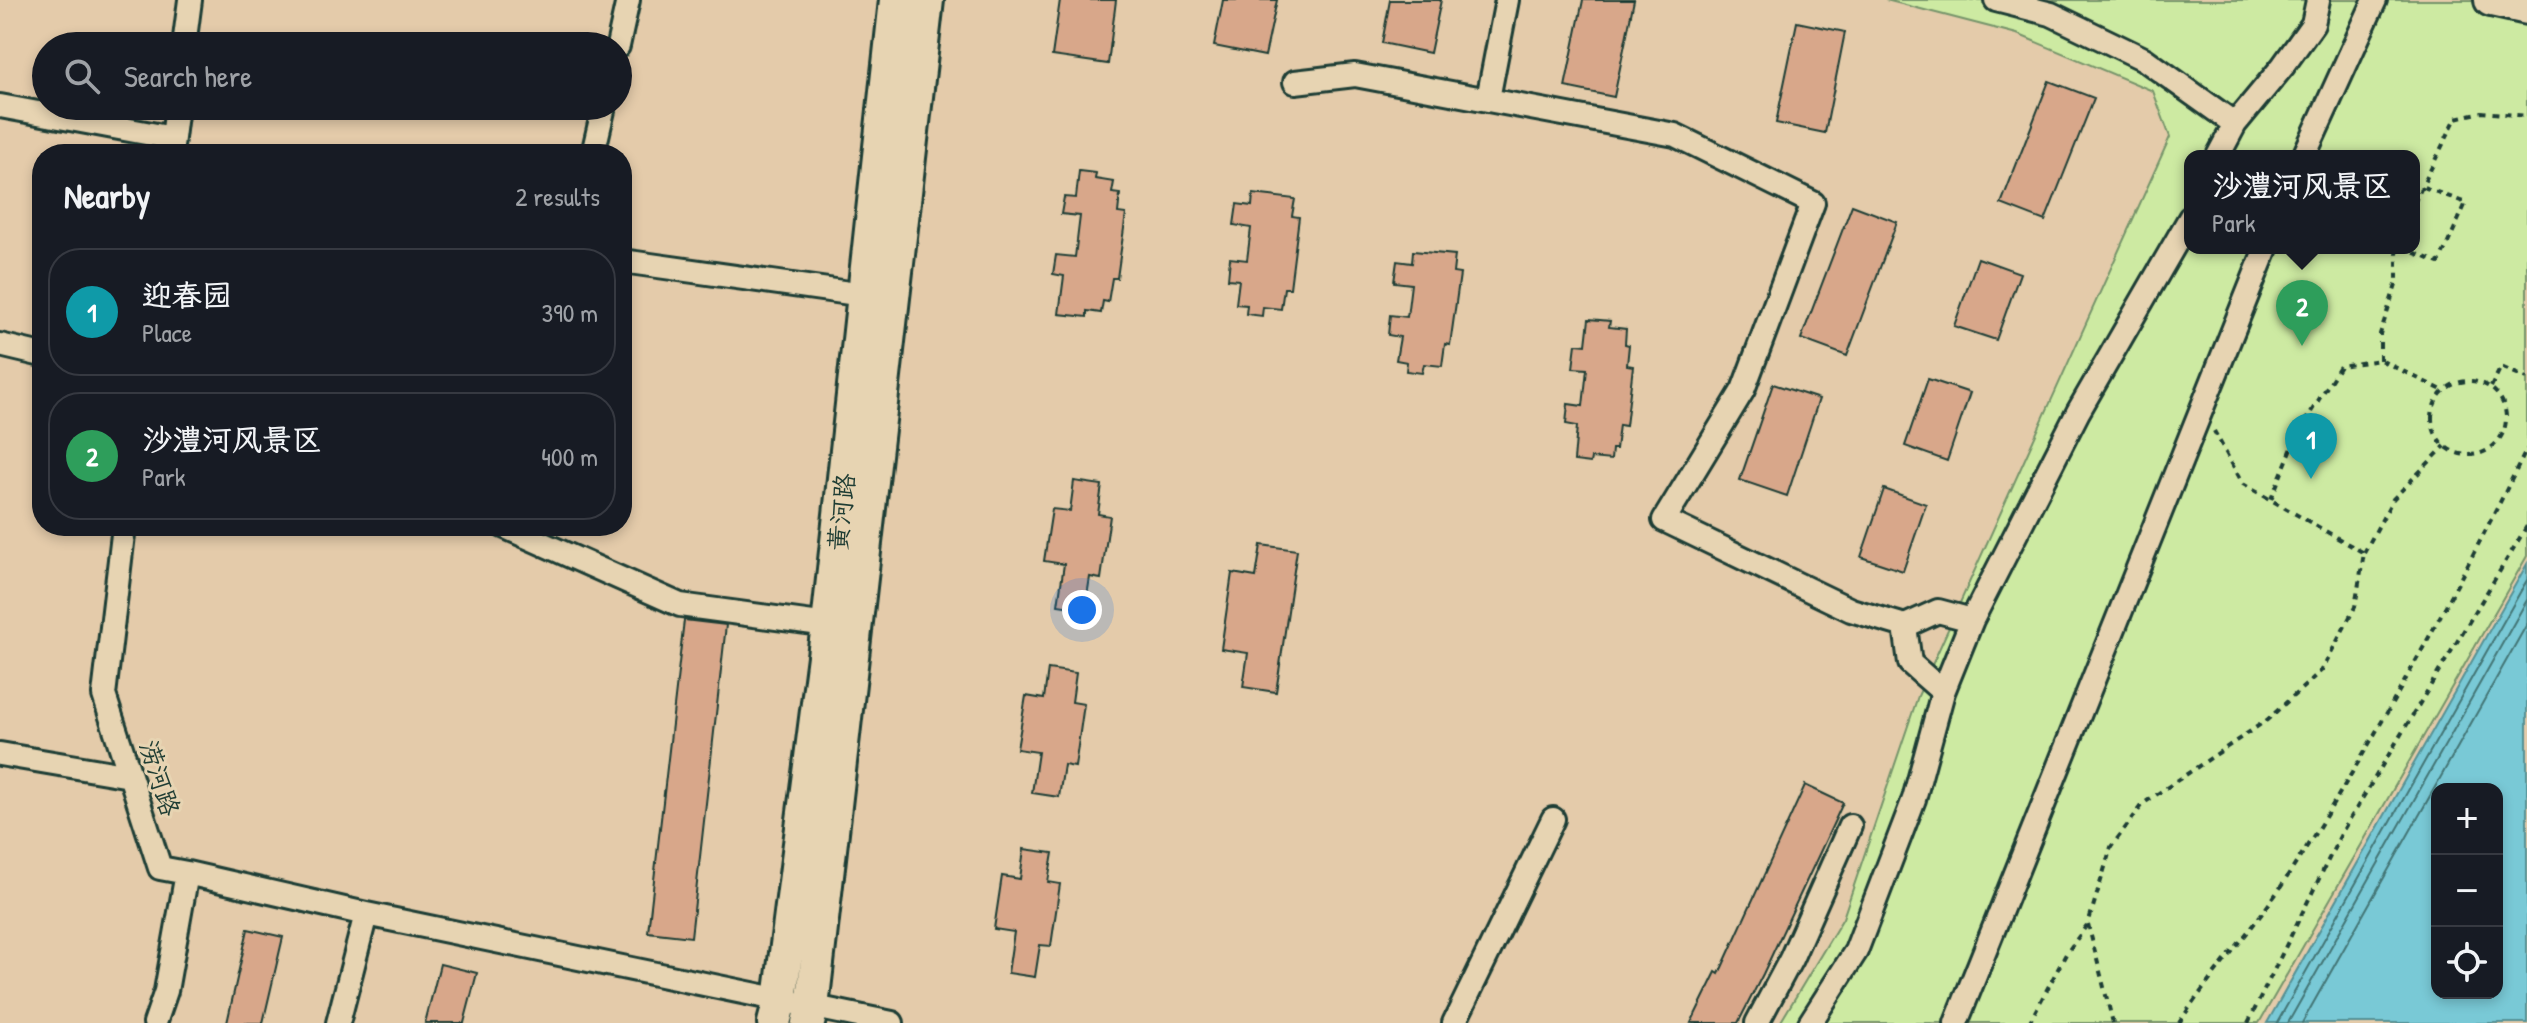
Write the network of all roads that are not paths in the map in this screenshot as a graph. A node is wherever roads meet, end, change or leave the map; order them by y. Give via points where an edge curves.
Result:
1 (190, 0) edge
2 (628, 0) edge
3 (896, 0) edge
4 (927, 0) edge
5 (1507, 0) edge
6 (1996, 0) edge
7 (2318, 0) edge
8 (2375, 0) edge
9 (2491, 0) edge
10 (2527, 8) edge
11 (186, 32) edge
12 (621, 32) edge
13 (1295, 82) dead end
14 (1488, 99) junction
15 (0, 106) edge
16 (32, 113) edge
17 (60, 120) edge
18 (175, 120) edge
19 (601, 120) edge
20 (2235, 124) junction
21 (163, 144) edge
22 (172, 144) edge
23 (595, 144) edge
24 (2221, 150) edge
25 (2307, 150) edge
26 (2184, 228) edge
27 (2264, 254) edge
28 (632, 262) edge
29 (879, 298) junction
30 (0, 345) edge
31 (32, 353) edge
32 (123, 536) edge
33 (525, 536) edge
34 (1972, 620) junction
35 (828, 625) junction
36 (1905, 626) junction
37 (1943, 692) junction
38 (0, 754) edge
39 (130, 776) junction
40 (1553, 819) dead end
41 (1850, 826) dead end
42 (187, 873) junction
43 (366, 914) junction
44 (777, 1012) edge
45 (810, 1015) edge
46 (155, 1023) edge
47 (338, 1023) edge
48 (892, 1023) edge
49 (1454, 1023) edge
50 (1757, 1023) edge
51 (1810, 1023) edge
52 (1956, 1023) edge

1 - 11 street
2 - 12 street
3 - 29 main road, 黄河路
4 - 29 main road, 黄河路
5 - 14 street
6 - 20 street via 2051,14 2144,59
7 - 20 street via 2313,24
8 - 25 street
9 - 10 main road
13 - 14 street via 1355,75
14 - 36 street via 1675,135 1813,203 1743,390 1664,520 1851,610
15 - 16 street
17 - 21 street
18 - 22 street
19 - 23 street
20 - 24 street
26 - 34 street via 2078,412
27 - 52 street
28 - 29 street
29 - 35 main road, 黄河路
29 - 45 main road, 黄河路
30 - 31 street
32 - 39 street, 涝河路 via 104,695
33 - 35 street via 680,605
34 - 36 street via 1938,611
34 - 37 street
35 - 44 main road, 黄河路
36 - 37 street via 1910,663
37 - 51 street via 1914,799 1856,951
38 - 39 street
39 - 42 street, 涝河路 via 160,868
40 - 49 street
41 - 50 street
42 - 43 street
42 - 46 street via 166,991
43 - 44 street
43 - 47 street
44 - 45 street
45 - 48 street

